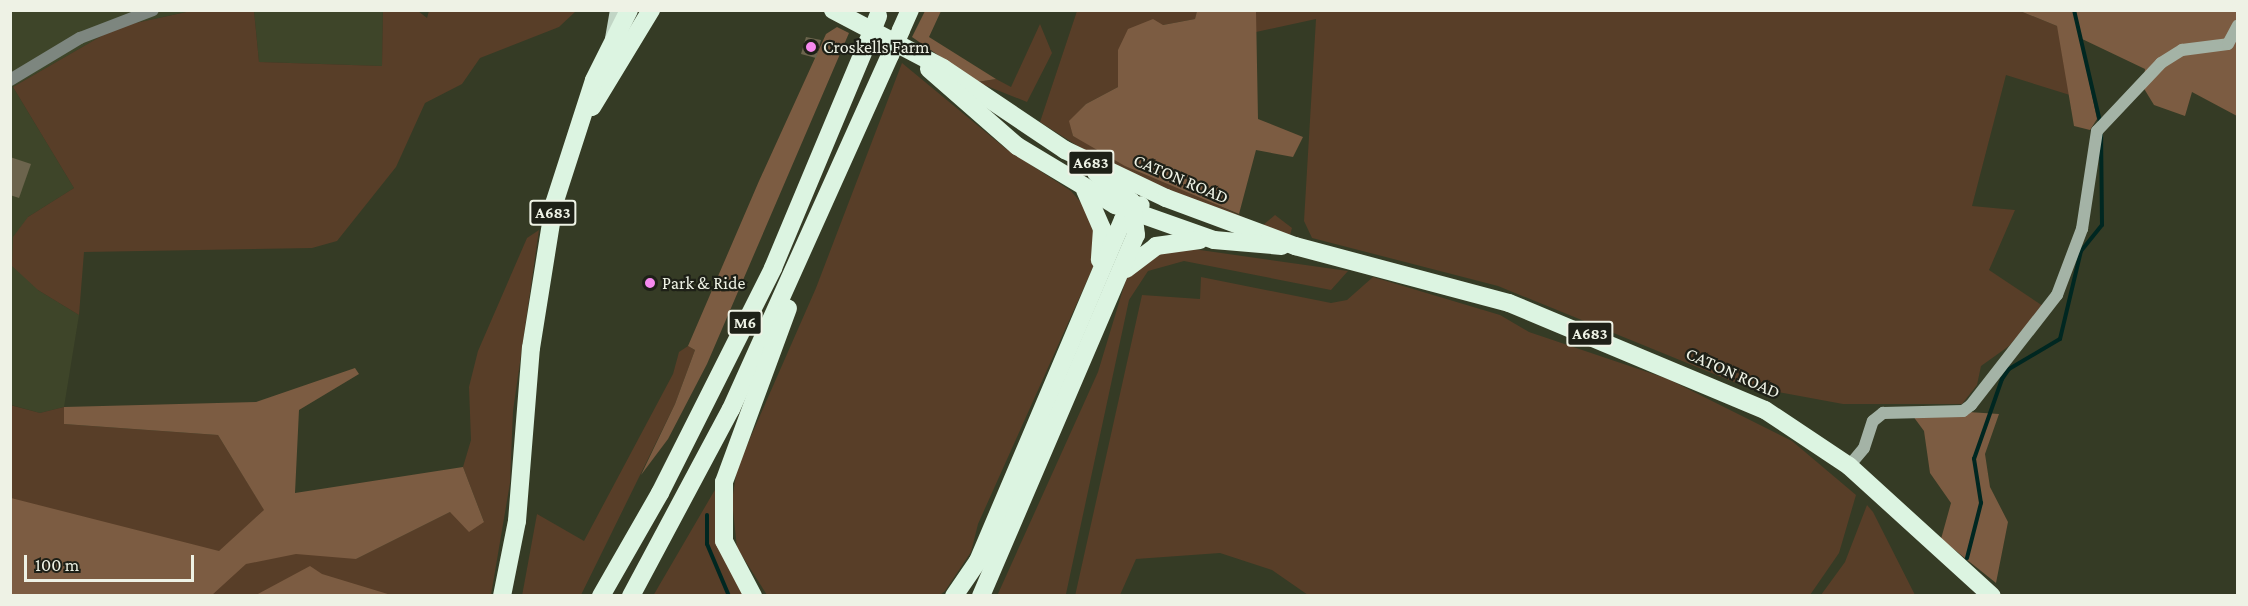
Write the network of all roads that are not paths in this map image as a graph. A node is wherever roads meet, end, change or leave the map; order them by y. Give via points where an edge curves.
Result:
1 (153, 10) edge
2 (617, 10) edge
3 (629, 10) edge
4 (651, 10) edge
5 (910, 10) edge
6 (841, 13) edge
7 (879, 13) edge
8 (2238, 25) edge
9 (612, 41) junction
10 (917, 57) junction
11 (10, 80) edge
12 (573, 136) junction
13 (1065, 150) junction
14 (1085, 189) junction
15 (1166, 198) junction
16 (1133, 212) junction
17 (1214, 240) junction
18 (1295, 246) junction
19 (803, 255) junction
20 (1098, 274) junction
21 (1122, 274) junction
22 (1849, 466) junction
23 (502, 596) edge
24 (601, 596) edge
25 (631, 596) edge
26 (753, 596) edge
27 (954, 596) edge
28 (981, 596) edge
29 (1992, 596) edge

1 - 11 street via 80,38
2 - 9 main road
3 - 9 highway, A683
4 - 12 highway, A683
5 - 19 highway, M6, bridge
6 - 10 highway, CATON ROAD / A683
7 - 24 highway, M6, bridge via 773,268 660,493
8 - 22 street via 2228,44 2182,50 2161,63 2097,131 2082,230 2049,307 1963,411 1882,413 1873,421 1863,448
9 - 12 highway, A683
10 - 13 highway, CATON ROAD / A683 via 969,84
10 - 14 highway, CATON ROAD / A683 via 1017,146
12 - 23 highway, A683 via 539,291 523,475
13 - 15 highway, CATON ROAD / A683
13 - 16 highway
14 - 16 highway, CATON ROAD / A683
14 - 20 highway via 1102,229
15 - 16 highway
15 - 18 highway, CATON ROAD / A683
16 - 17 highway, CATON ROAD / A683
16 - 20 highway
16 - 21 highway via 1136,235
17 - 18 highway, CATON ROAD / A683
17 - 21 highway via 1164,243
18 - 22 highway, CATON ROAD / A683 via 1409,274 1556,320 1784,420
19 - 25 highway, M6 via 731,409
19 - 26 highway via 773,361 724,482 724,541
20 - 27 highway via 978,561
21 - 28 highway
22 - 29 highway, CATON ROAD / A683

